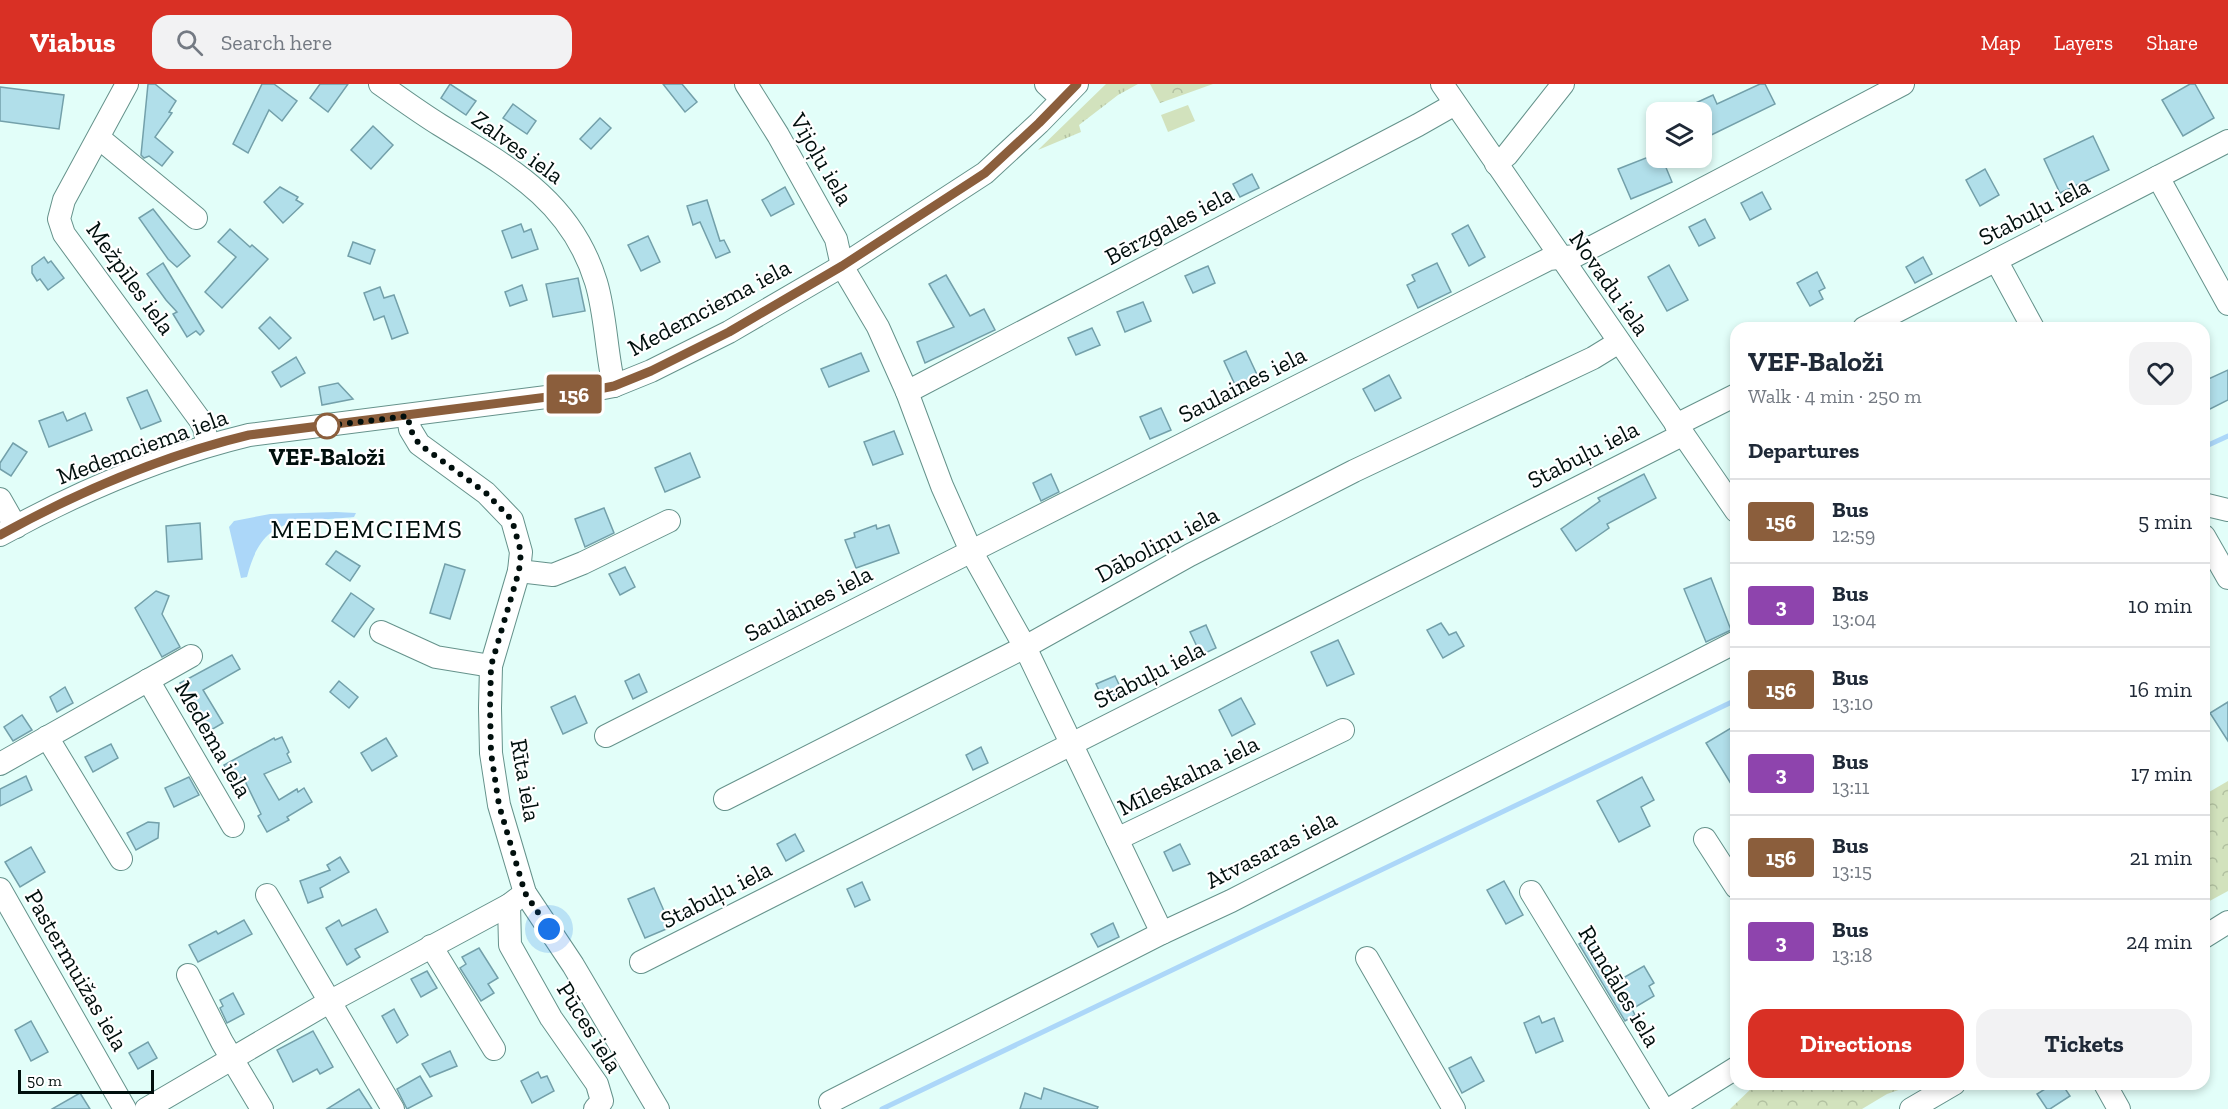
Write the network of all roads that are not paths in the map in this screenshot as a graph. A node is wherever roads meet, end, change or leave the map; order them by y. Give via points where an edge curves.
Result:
1 (127, 84) edge
2 (380, 84) edge
3 (746, 84) edge
4 (1442, 84) edge
5 (1563, 84) edge
6 (1903, 84) edge
7 (1062, 89) edge
8 (1455, 104) junction
9 (99, 138) junction
10 (2228, 141) edge
11 (1496, 164) junction
12 (2158, 177) junction
13 (196, 218) dead end
14 (1560, 258) junction
15 (1996, 260) junction
16 (842, 266) junction
17 (2228, 304) edge
18 (1876, 322) edge
19 (2030, 322) edge
20 (1619, 342) junction
21 (614, 386) junction
22 (907, 392) junction
23 (1730, 398) edge
24 (408, 416) junction
25 (1679, 430) junction
26 (208, 445) junction
27 (0, 499) edge
28 (1730, 502) edge
29 (2210, 506) edge
30 (2228, 510) edge
31 (669, 521) dead end
32 (8, 531) edge
33 (2210, 546) edge
34 (971, 550) junction
35 (519, 571) junction
36 (2228, 578) edge
37 (381, 632) dead end
38 (1730, 645) edge
39 (1025, 647) junction
40 (191, 656) dead end
41 (491, 666) junction
42 (148, 680) junction
43 (1343, 730) dead end
44 (606, 736) dead end
45 (47, 737) junction
46 (1071, 743) junction
47 (0, 764) edge
48 (725, 799) dead end
49 (233, 826) dead end
50 (1117, 838) junction
51 (1705, 839) dead end
52 (121, 859) dead end
53 (1730, 878) edge
54 (0, 889) edge
55 (1531, 892) dead end
56 (267, 895) dead end
57 (517, 899) junction
58 (2228, 922) edge
59 (1162, 933) junction
60 (2210, 933) edge
61 (431, 946) junction
62 (1367, 958) dead end
63 (641, 962) dead end
64 (188, 975) dead end
65 (329, 1002) junction
66 (494, 1048) dead end
67 (232, 1059) junction
68 (1730, 1072) edge
69 (1944, 1090) edge
70 (2108, 1090) edge
71 (830, 1102) dead end
72 (125, 1109) edge
73 (146, 1109) edge
74 (262, 1109) edge
75 (393, 1109) edge
76 (595, 1109) edge
77 (658, 1109) edge
78 (1454, 1109) edge
79 (1663, 1109) edge
80 (1670, 1109) edge
81 (1911, 1109) edge
82 (2119, 1109) edge

1 - 9 street, Mežpīles iela
2 - 21 street, Zalves iela via 539,191 566,220 584,250 597,284
3 - 16 street, Vijoļu iela via 836,239
4 - 8 street, Novadu iela
5 - 11 street
6 - 14 street, Saulaines iela via 1575,256
7 - 16 street, Medemciema iela via 985,173
8 - 11 street, Novadu iela
8 - 22 street, Bērzgales iela
9 - 13 street
9 - 26 street, Mežpīles iela via 64,200 59,219 64,234 200,420
10 - 12 street, Stabuļu iela
11 - 14 street, Novadu iela
12 - 15 street, Stabuļu iela
12 - 17 street
14 - 20 street, Novadu iela
14 - 34 street, Saulaines iela via 1540,263
15 - 18 street, Stabuļu iela
15 - 19 street
16 - 21 street, Medemciema iela via 729,332
16 - 22 street, Vijoļu iela via 878,327
20 - 25 street, Novadu iela
20 - 39 street, Dāboliņu iela via 1211,544
21 - 24 street, Medemciema iela
22 - 34 street, Vijoļu iela
23 - 25 street, Stabuļu iela
24 - 26 street, Medemciema iela via 249,435
24 - 35 street, Rīta iela via 412,435 419,444 486,493 512,520 521,552
25 - 28 street, Novadu iela
25 - 46 street, Stabuļu iela
26 - 32 street, Medemciema iela via 97,486
27 - 32 street
29 - 30 street
31 - 35 street via 553,575
33 - 36 street
34 - 39 street, Vijoļu iela
34 - 44 street, Saulaines iela
35 - 41 street, Rīta iela
37 - 41 street via 436,657
38 - 59 street, Atvasaras iela
39 - 46 street, Vijoļu iela
39 - 48 street, Dāboliņu iela
40 - 42 street, Medema iela
41 - 57 street, Rīta iela via 491,753
42 - 45 street, Medema iela
42 - 49 street, Medema iela
43 - 50 street, Mīleskalna iela
45 - 47 street, Medema iela
45 - 52 street
46 - 50 street, Vijoļu iela
46 - 63 street, Stabuļu iela
50 - 59 street, Mīleskalna iela
51 - 53 street
54 - 72 street, Pastermuižas iela
55 - 79 street, Rundāles iela
56 - 65 street
57 - 61 street
57 - 76 street, Pūces iela via 510,945 551,1018 597,1084 602,1101
57 - 77 street, Rīta iela via 573,965
58 - 60 street
59 - 71 street, Atvasaras iela
61 - 65 street
61 - 66 street
62 - 78 street
64 - 67 street
65 - 67 street
65 - 75 street
67 - 73 street
67 - 74 street
68 - 80 street
69 - 81 street
70 - 82 street

